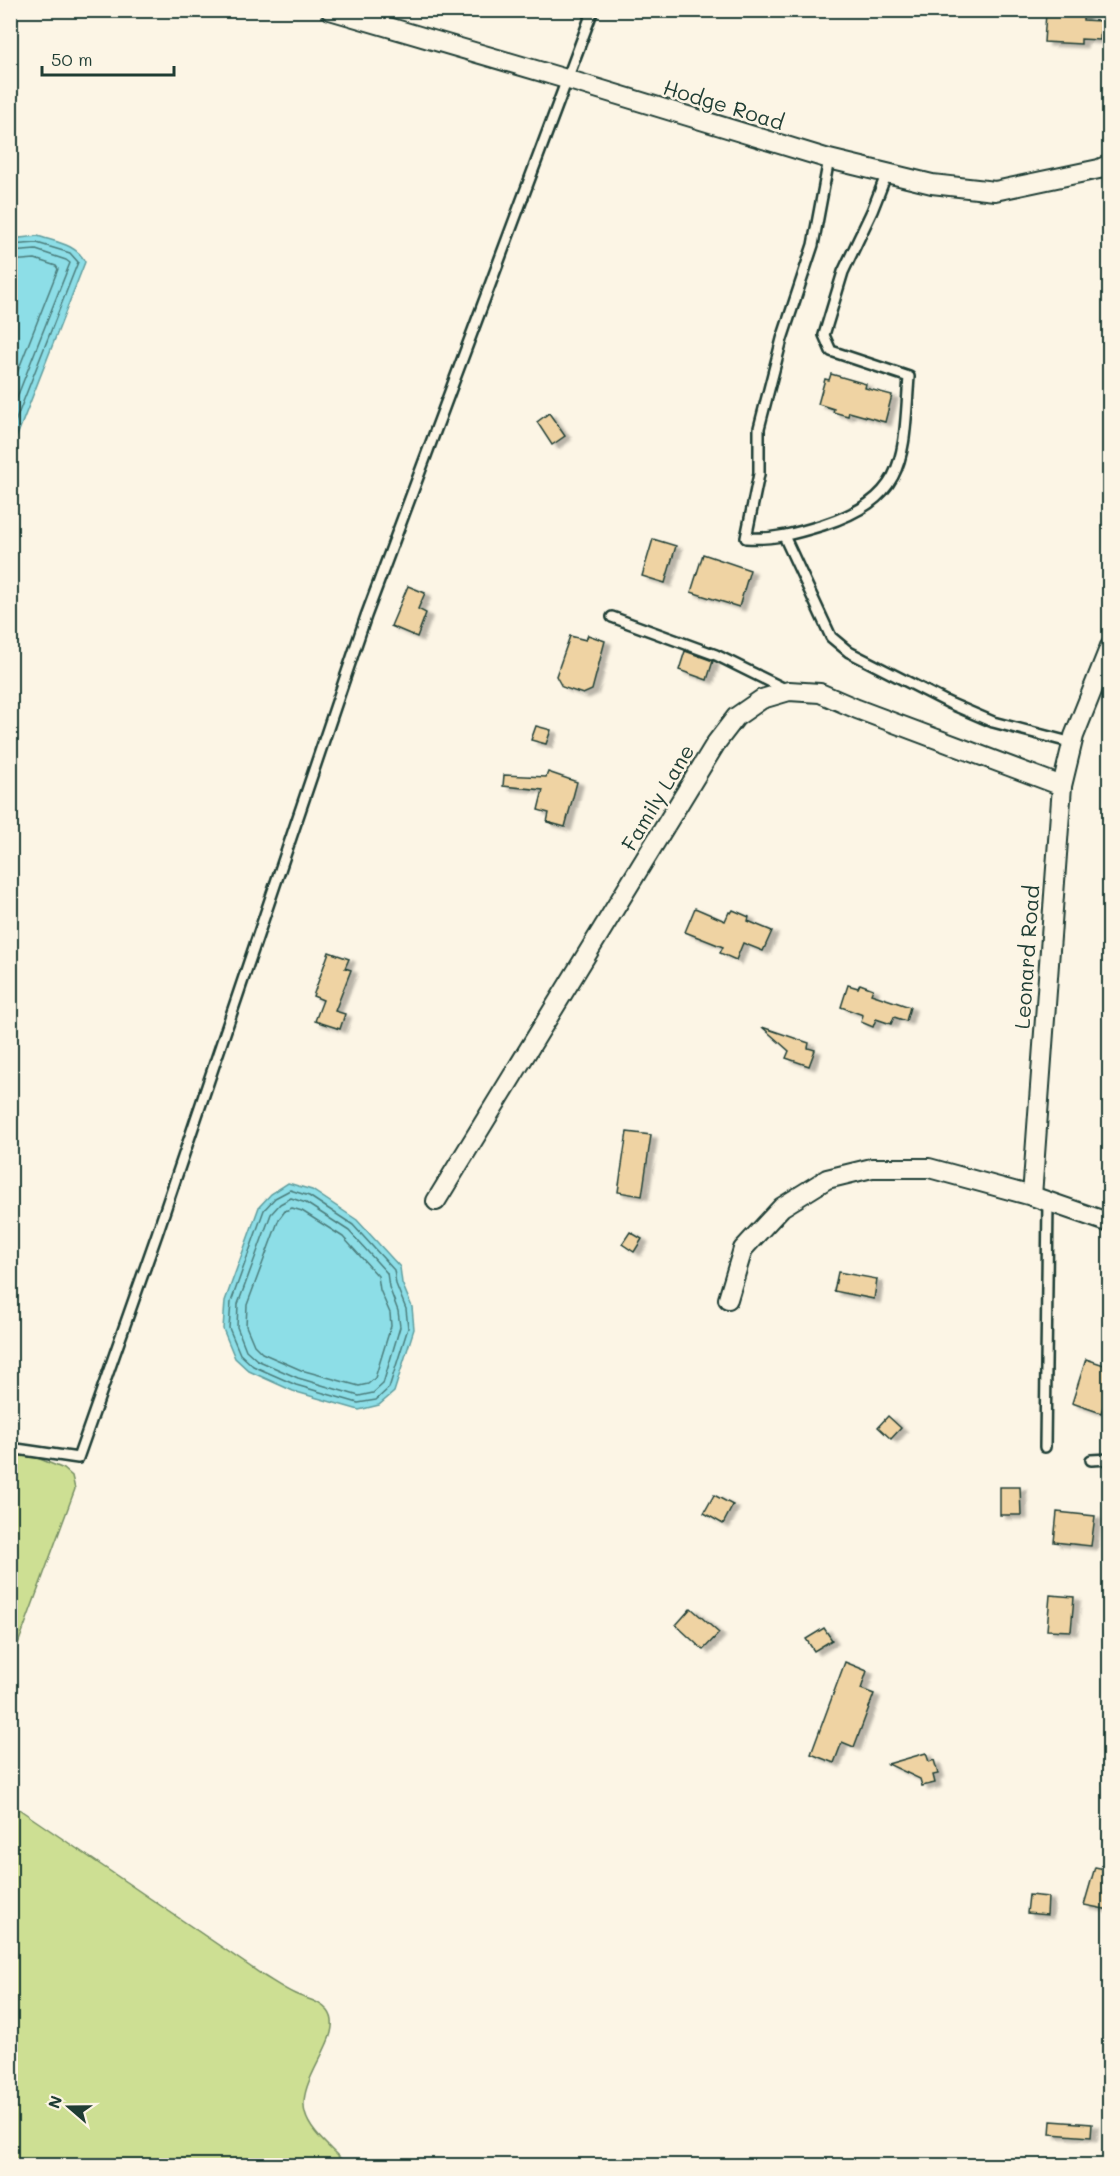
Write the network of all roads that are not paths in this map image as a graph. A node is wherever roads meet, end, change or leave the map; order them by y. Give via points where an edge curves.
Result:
1 (330, 10) edge
2 (593, 10) edge
3 (566, 79) junction
4 (829, 159) junction
5 (1110, 164) edge
6 (887, 173) junction
7 (784, 536) junction
8 (612, 617) dead end
9 (1110, 646) edge
10 (789, 691) junction
11 (1073, 743) junction
12 (1062, 786) junction
13 (1040, 1199) junction
14 (436, 1201) dead end
15 (1110, 1223) edge
16 (728, 1299) dead end
17 (1045, 1447) dead end
18 (10, 1448) edge
19 (1110, 1459) edge
20 (1091, 1460) dead end

1 - 3 street, Hodge Road
2 - 3 lane
3 - 4 street, Hodge Road
3 - 18 lane via 366,616 78,1458
4 - 6 street, Hodge Road
4 - 7 lane via 813,244 759,428 759,474 746,538
5 - 6 street, Hodge Road via 995,191 932,184
6 - 7 lane via 843,273 824,335 831,351 909,377 903,454 894,476 875,500 849,516
7 - 11 lane via 831,637 849,652 993,722
8 - 10 lane via 716,655
9 - 11 street, Leonard Road
10 - 12 street, Family Lane via 820,693
10 - 14 street, Family Lane via 762,699 736,717 716,743
11 - 12 street, Leonard Road
12 - 13 street, Leonard Road
13 - 15 street
13 - 16 street via 929,1168 872,1168 827,1179 782,1207 743,1249
13 - 17 lane
19 - 20 lane

